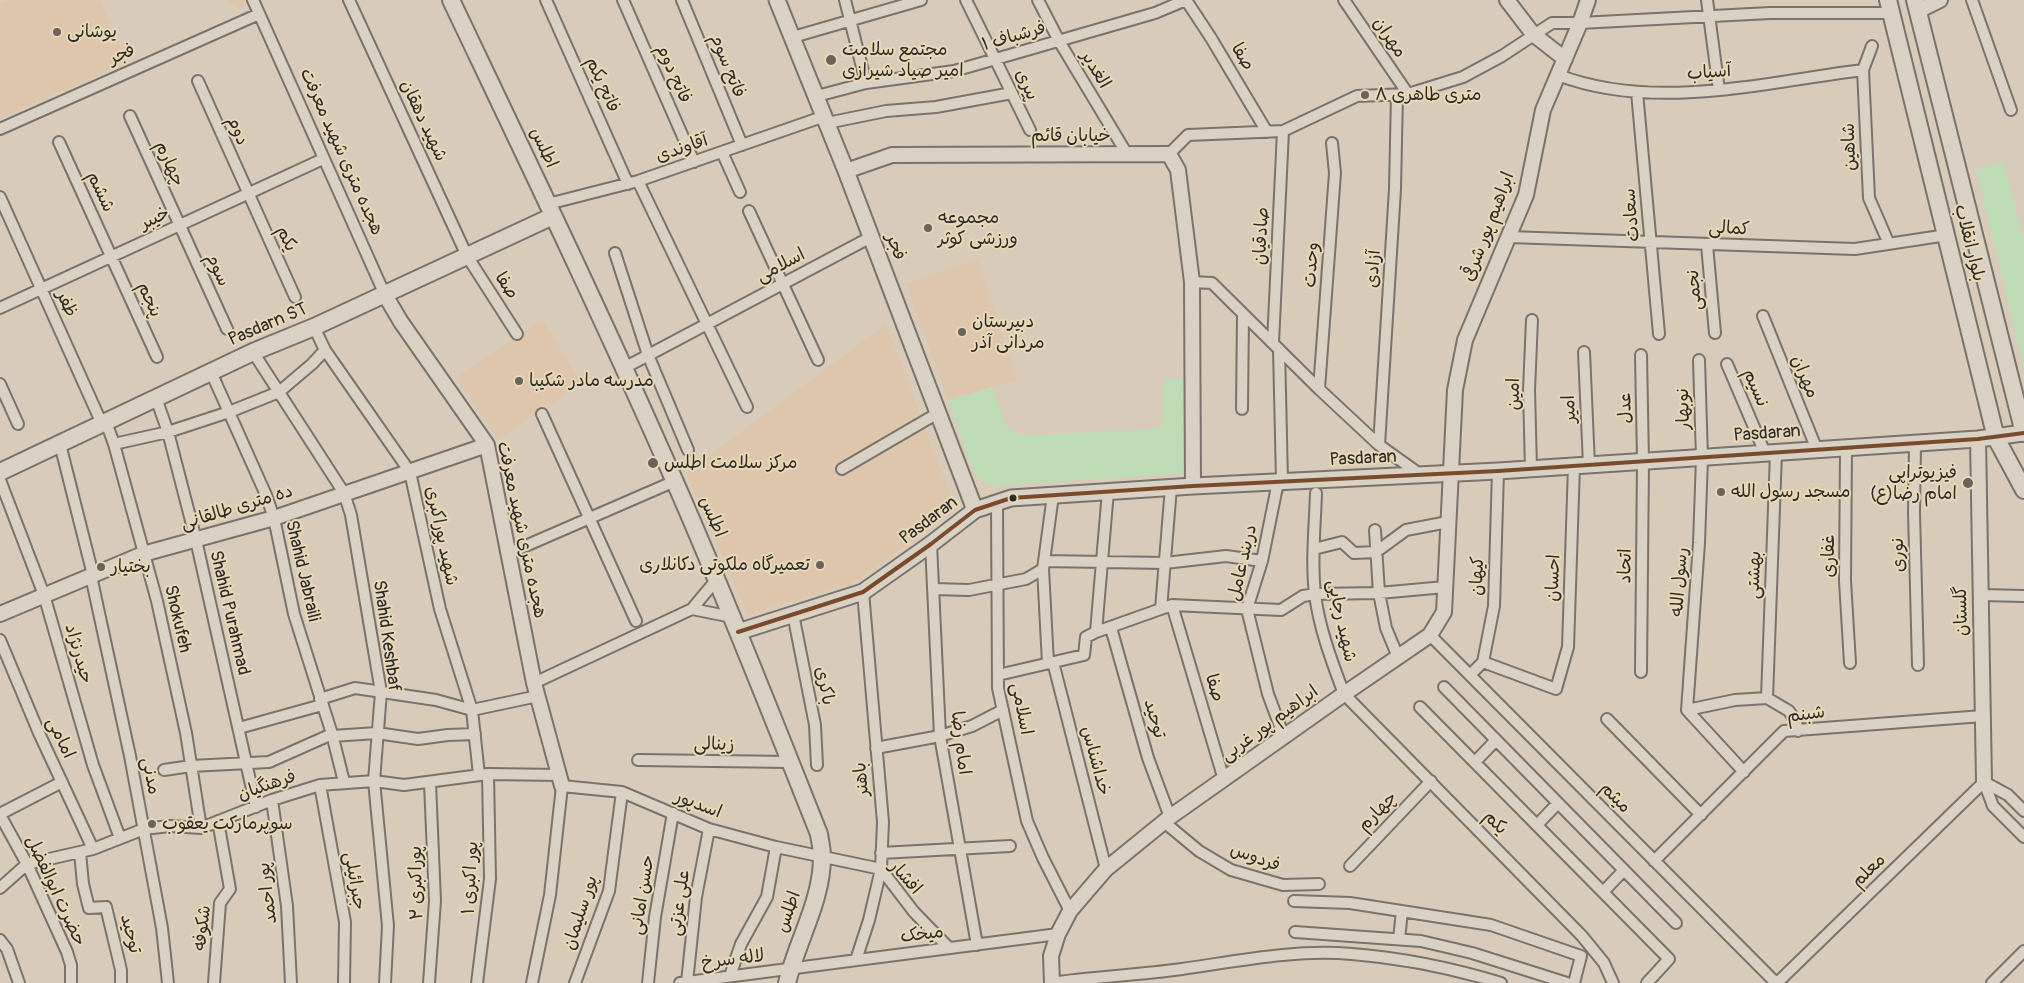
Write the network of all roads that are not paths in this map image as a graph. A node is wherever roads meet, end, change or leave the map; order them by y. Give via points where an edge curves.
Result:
1 (253, 0) edge
2 (349, 0) edge
3 (452, 0) edge
4 (546, 0) edge
5 (623, 0) edge
6 (682, 0) edge
7 (777, 0) edge
8 (845, 0) edge
9 (921, 0) edge
10 (966, 0) edge
11 (1038, 0) edge
12 (1186, 0) edge
13 (1344, 0) edge
14 (1507, 0) edge
15 (1588, 0) edge
16 (1707, 0) edge
17 (1940, 0) edge
18 (1972, 0) edge
19 (1890, 6) edge
20 (1916, 6) edge
21 (259, 14) junction
22 (1709, 17) junction
23 (851, 20) junction
24 (1580, 23) junction
25 (1533, 34) junction
26 (793, 37) junction
27 (1059, 41) junction
28 (1872, 46) dead end
29 (996, 59) junction
30 (1565, 59) junction
31 (1863, 70) junction
32 (1558, 75) junction
33 (198, 81) dead end
34 (866, 83) junction
35 (1719, 90) junction
36 (1637, 92) junction
37 (1012, 93) junction
38 (1403, 94) junction
39 (817, 96) junction
40 (2011, 110) dead end
41 (130, 116) dead end
42 (826, 119) junction
43 (0, 129) edge
44 (1030, 130) dead end
45 (1283, 131) junction
46 (1267, 132) junction
47 (59, 142) dead end
48 (1332, 143) dead end
49 (742, 145) junction
50 (722, 152) junction
51 (1127, 154) junction
52 (1169, 154) junction
53 (323, 158) junction
54 (694, 162) junction
55 (846, 171) junction
56 (638, 181) junction
57 (628, 184) junction
58 (740, 192) dead end
59 (247, 194) junction
60 (0, 197) edge
61 (550, 210) junction
62 (749, 211) dead end
63 (179, 225) junction
64 (1947, 235) junction
65 (871, 237) junction
66 (1509, 237) junction
67 (1650, 242) junction
68 (1889, 244) junction
69 (1707, 245) junction
70 (615, 253) dead end
71 (467, 256) junction
72 (111, 257) junction
73 (1192, 282) junction
74 (783, 284) junction
75 (42, 289) junction
76 (385, 295) junction
77 (295, 297) dead end
78 (0, 308) edge
79 (1243, 314) junction
80 (1763, 316) dead end
81 (1532, 320) dead end
82 (707, 324) junction
83 (314, 327) junction
84 (227, 329) dead end
85 (1715, 333) dead end
86 (517, 334) dead end
87 (1659, 334) dead end
88 (1276, 346) junction
89 (325, 350) junction
90 (253, 352) junction
91 (1584, 352) dead end
92 (648, 355) junction
93 (1641, 355) dead end
94 (157, 357) dead end
95 (818, 360) dead end
96 (1699, 360) dead end
97 (1727, 364) dead end
98 (624, 368) junction
99 (211, 372) junction
100 (0, 384) edge
101 (1320, 389) junction
102 (279, 392) junction
103 (156, 398) junction
104 (747, 407) dead end
105 (1242, 409) dead end
106 (229, 412) junction
107 (938, 412) junction
108 (542, 414) dead end
109 (104, 423) junction
110 (18, 424) dead end
111 (168, 432) junction
112 (2024, 433) edge
113 (1996, 438) junction
114 (1978, 439) junction
115 (60, 444) junction
116 (114, 444) junction
117 (1915, 444) junction
118 (487, 445) junction
119 (1379, 445) junction
120 (1846, 448) junction
121 (688, 450) dead end
122 (1816, 450) junction
123 (1770, 453) junction
124 (1702, 458) junction
125 (1643, 461) junction
126 (1589, 465) junction
127 (1574, 466) junction
128 (842, 469) dead end
129 (1532, 469) junction
130 (1498, 471) junction
131 (0, 472) edge
132 (410, 472) junction
133 (1450, 473) junction
134 (1421, 475) junction
135 (0, 480) edge
136 (675, 481) junction
137 (1280, 482) junction
138 (1193, 486) junction
139 (1171, 487) junction
140 (2024, 490) edge
141 (1108, 492) junction
142 (344, 493) junction
143 (1316, 493) dead end
144 (1053, 495) junction
145 (997, 503) junction
146 (975, 510) junction
147 (274, 518) junction
148 (589, 518) junction
149 (1448, 522) junction
150 (1375, 530) dead end
151 (196, 540) junction
152 (931, 544) junction
153 (1314, 549) junction
154 (1376, 552) junction
155 (143, 554) junction
156 (507, 554) junction
157 (1262, 560) junction
158 (1102, 562) junction
159 (1165, 563) junction
160 (1044, 565) junction
161 (92, 575) junction
162 (717, 579) junction
163 (997, 585) junction
164 (1445, 588) junction
165 (933, 589) junction
166 (863, 592) junction
167 (1379, 593) junction
168 (1315, 594) junction
169 (44, 595) junction
170 (1981, 595) junction
171 (2024, 596) edge
172 (1172, 605) junction
173 (692, 609) junction
174 (1161, 609) junction
175 (1247, 609) junction
176 (0, 614) edge
177 (793, 614) junction
178 (636, 621) dead end
179 (735, 625) junction
180 (1111, 628) junction
181 (1096, 632) junction
182 (1430, 635) junction
183 (0, 640) edge
184 (1398, 657) junction
185 (1050, 662) junction
186 (1483, 662) junction
187 (1850, 663) dead end
188 (1918, 665) dead end
189 (1641, 672) dead end
190 (998, 675) junction
191 (1470, 675) junction
192 (1444, 687) dead end
193 (536, 689) junction
194 (380, 692) junction
195 (1344, 694) junction
196 (1767, 698) junction
197 (321, 702) junction
198 (1420, 707) dead end
199 (472, 710) junction
200 (1003, 710) junction
201 (1687, 710) junction
202 (1983, 716) junction
203 (1607, 719) dead end
204 (239, 728) junction
205 (1798, 731) junction
206 (377, 734) junction
207 (475, 734) junction
208 (332, 735) junction
209 (940, 736) junction
210 (1284, 737) junction
211 (1496, 740) junction
212 (876, 748) junction
213 (638, 760) dead end
214 (247, 762) junction
215 (790, 762) junction
216 (1475, 762) junction
217 (817, 765) dead end
218 (191, 766) junction
219 (164, 770) dead end
220 (1744, 772) junction
221 (484, 774) junction
222 (1224, 780) junction
223 (374, 781) junction
224 (561, 781) junction
225 (1431, 781) junction
226 (62, 782) junction
227 (344, 782) junction
228 (1984, 782) junction
229 (430, 783) junction
230 (320, 785) junction
231 (622, 792) junction
232 (272, 800) junction
233 (1558, 803) junction
234 (256, 807) junction
235 (2024, 811) edge
236 (673, 813) junction
237 (0, 814) edge
238 (1701, 815) junction
239 (1167, 820) junction
240 (218, 821) junction
241 (1537, 825) junction
242 (201, 828) junction
243 (144, 829) junction
244 (709, 829) junction
245 (2024, 837) edge
246 (120, 838) junction
247 (1010, 846) dead end
248 (776, 847) junction
249 (93, 848) junction
250 (960, 850) junction
251 (80, 852) junction
252 (881, 853) junction
253 (822, 856) junction
254 (1654, 861) junction
255 (26, 864) junction
256 (1350, 866) dead end
257 (881, 869) junction
258 (1106, 869) junction
259 (1624, 870) junction
260 (1319, 884) dead end
261 (0, 888) edge
262 (1603, 892) junction
263 (1294, 902) dead end
264 (1070, 911) junction
265 (1402, 911) junction
266 (1676, 923) dead end
267 (1295, 932) dead end
268 (1058, 934) junction
269 (1398, 939) junction
270 (0, 940) edge
271 (977, 945) junction
272 (949, 948) junction
273 (2024, 951) edge
274 (856, 960) junction
275 (730, 976) junction
276 (789, 976) edge
277 (19, 983) edge
278 (71, 983) edge
279 (121, 983) edge
280 (168, 983) edge
281 (214, 983) edge
282 (291, 983) edge
283 (344, 983) edge
284 (385, 983) edge
285 (429, 983) edge
286 (477, 983) edge
287 (532, 983) edge
288 (575, 983) edge
289 (648, 983) edge
290 (683, 983) edge
291 (1051, 983) edge
292 (1501, 983) edge
293 (1567, 983) edge
294 (1574, 983) edge
295 (1613, 983) edge
296 (1647, 983) edge
297 (1776, 983) edge
298 (1992, 983) edge

1 - 21 street, هجده متری شهید معرفت
2 - 71 street, شهید دهقان
3 - 61 main road, اطلس
4 - 57 street, فاتح یکم
5 - 54 street, فاتح دوم
6 - 49 street, فاتح سوم
7 - 26 main road, فجر
8 - 23 street
9 - 23 street
10 - 29 street, پیری
11 - 27 street, الغدیر
12 - 27 street, فرشباف ۱ via 1155,13
12 - 46 street, صفا
13 - 38 street, مهران
14 - 25 street
15 - 24 street, ابراهیم پور شرقی
16 - 22 street
17 - 20 street
18 - 40 street
19 - 20 main road
19 - 22 street
19 - 64 main road, بلوار انقلاب
20 - 112 main road, بلوار انقلاب
21 - 43 street, فجر
21 - 53 street, هجده متری شهید معرفت
22 - 24 street
22 - 35 street
23 - 26 street
23 - 34 street
24 - 25 street via 1552,23
24 - 30 street, ابراهیم پور شرقی
25 - 30 street
25 - 38 street via 1502,56 1463,77
26 - 39 main road, فجر
27 - 29 street, فرشباف ۱
27 - 51 street, الغدیر
28 - 31 street, شاهین
29 - 34 street, فرشباف ۱ via 954,71
29 - 37 street, پیری
30 - 32 street, ابراهیم پور شرقی
31 - 35 street, آسیاب
31 - 68 street, شاهین via 1869,198
32 - 36 street, آسیاب via 1579,83
32 - 66 street, ابراهیم پور شرقی via 1543,110 1526,195
33 - 59 street, دوم
34 - 39 street, فرشباف ۱
35 - 36 street, آسیاب
36 - 67 street, سعادت
37 - 42 street, آقاوندی via 936,107
37 - 44 street, پیری
38 - 45 street via 1357,96
38 - 119 street, آزادی
39 - 42 main road, فجر
41 - 63 street, چهارم
42 - 49 street, آقاوندی
42 - 55 main road, فجر
45 - 46 street
45 - 88 street, صادقیان
46 - 52 street via 1188,135
47 - 72 street, ششم
48 - 101 street, وحدت via 1335,173
49 - 50 street, آقاوندی
50 - 54 street, آقاوندی
50 - 58 street
51 - 52 street, خیابان قائم
51 - 55 street, خیابان قائم via 892,155
52 - 73 street via 1178,170
53 - 59 street, خیبر
53 - 76 street, هجده متری شهید معرفت
54 - 56 street, آقاوندی
55 - 65 main road, فجر
56 - 57 street, آقاوندی
56 - 82 street
57 - 61 street, آقاوندی
59 - 63 street, خیبر
59 - 77 street, یکم
60 - 75 street, ظفر
61 - 71 main road, Pasdarn ST
61 - 98 main road, اطلس
62 - 74 street
63 - 72 street, خیبر
63 - 84 street, سوم
64 - 68 street, کمالی
64 - 113 main road, بلوار انقلاب
65 - 74 street, اسلامی
65 - 107 main road, فجر
66 - 67 street, کمالی
66 - 133 street, ابراهیم پور شرقی via 1464,340 1455,390
67 - 69 street, کمالی
67 - 87 street, سعادت
68 - 69 street, کمالی via 1855,249
69 - 85 street, نجمی
70 - 92 street
71 - 76 main road, Pasdarn ST
71 - 86 street, صفا
72 - 75 street, خیبر
72 - 94 street, پنجم
73 - 79 street via 1212,284
73 - 138 street
74 - 82 street, اسلامی
74 - 95 street
75 - 78 street, خیبر
75 - 109 street, ظفر
76 - 83 main road, Pasdarn ST
76 - 118 street, هجده متری شهید معرفت
79 - 88 street
79 - 105 street
80 - 122 street, مهران
81 - 129 street, امین via 1529,390
82 - 92 street, اسلامی
82 - 104 street
83 - 89 street, شهید پوراکبری
83 - 90 main road, Pasdarn ST
88 - 101 street
88 - 137 street, صادقیان
89 - 102 street
89 - 132 street, شهید پوراکبری
90 - 99 main road, Pasdarn ST
90 - 102 street, Shahid Keshbaf
91 - 126 street, امیر
92 - 98 street, اسلامی
92 - 121 street
93 - 125 street, عدل
96 - 124 street, نوبهار
97 - 123 street, نسیم
98 - 136 main road, اطلس
99 - 103 main road, Pasdarn ST
99 - 106 street, Shahid Jabraili
100 - 110 street
101 - 119 street
102 - 106 street
102 - 142 street, Shahid Keshbaf
103 - 109 main road, Pasdarn ST
103 - 111 street, Shahid Purahmad
106 - 111 street
106 - 147 street, Shahid Jabraili
107 - 128 street
107 - 146 main road, فجر
108 - 148 street
109 - 115 main road, Pasdarn ST
109 - 116 street, Shokufeh
111 - 116 street
111 - 151 street, Shahid Purahmad
112 - 113 main road, Pasdaran
113 - 114 main road, Pasdaran
113 - 140 main road, بلوار انقلاب
114 - 117 main road, Pasdaran
114 - 170 street, گلستان
115 - 131 main road, Pasdarn ST
115 - 161 street, مدنی
116 - 155 street, Shokufeh
117 - 120 main road, Pasdaran
117 - 188 street, نوری
118 - 132 street, ده متری طالقانی
118 - 156 street, هجده متری شهید معرفت
119 - 134 street
120 - 122 main road, Pasdaran
120 - 187 street, غفاری via 1845,581
122 - 123 main road, Pasdaran
123 - 124 main road, Pasdaran
123 - 196 street, بهشتی
124 - 125 main road, Pasdaran
124 - 201 street, رسول الله
125 - 126 main road, Pasdaran
125 - 189 street, اتحاد
126 - 127 main road, Pasdaran
127 - 129 main road, Pasdaran
127 - 186 street, احسان via 1568,647 1556,689
129 - 130 main road, Pasdaran
130 - 133 main road, Pasdaran
130 - 186 street, کیهان via 1494,606
132 - 142 street, ده متری طالقانی
132 - 199 street, شهید پوراکبری via 440,609
133 - 134 main road, Pasdaran
133 - 149 street, ابراهیم پور غربی
134 - 137 main road, Pasdaran
135 - 169 street, حیدرنژاد
136 - 148 street
136 - 162 main road, اطلس
137 - 138 main road, Pasdaran
137 - 157 street, دربند عامل
138 - 139 main road, Pasdaran
139 - 141 main road, Pasdaran
139 - 159 street
141 - 144 main road, Pasdaran
141 - 158 street
142 - 147 street, ده متری طالقانی
142 - 194 street, Shahid Keshbaf
143 - 153 street, شهید رجایی
144 - 145 main road, Pasdaran via 1011,498
144 - 160 street, خداشناس
145 - 146 main road, Pasdaran
145 - 163 street, اسلامی
146 - 152 main road, Pasdaran
147 - 151 street, ده متری طالقانی
147 - 197 street, Shahid Jabraili via 294,614
148 - 156 street
148 - 178 street
149 - 154 street via 1406,530
149 - 164 street, ابراهیم پور غربی
150 - 154 street
151 - 155 street, ده متری طالقانی
151 - 204 street, Shahid Purahmad
152 - 165 street, امام رضا
152 - 166 main road, Pasdaran
153 - 154 street via 1342,542 1354,553
153 - 168 street, شهید رجایی
154 - 167 street
155 - 161 street, ده متری طالقانی
155 - 218 street, Shokufeh via 157,602
156 - 193 street, هجده متری شهید معرفت
157 - 159 street via 1226,556
157 - 175 street, دربند عامل
158 - 159 street
158 - 160 street
158 - 181 street
159 - 174 street
160 - 163 street via 1026,579
160 - 185 street, خداشناس
161 - 169 street, ده متری طالقانی
161 - 243 street, مدنی
162 - 173 street
162 - 179 main road, اطلس
163 - 165 street via 969,590
163 - 190 street, اسلامی
164 - 167 street
164 - 182 street, ابراهیم پور غربی via 1444,612
165 - 209 street, امام رضا
166 - 177 main road, Pasdaran
166 - 212 street, باهنر
167 - 168 street
167 - 184 street via 1386,628
168 - 175 street via 1303,596 1280,610
168 - 195 street, شهید رجایی via 1326,644
169 - 176 street, ده متری طالقانی
169 - 246 street, حیدرنژاد via 93,765
170 - 171 street
170 - 202 street, گلستان
172 - 174 street
172 - 175 street
172 - 222 street, صفا
173 - 179 street
173 - 193 street
174 - 180 street
175 - 210 street, دربند عامل via 1268,694
177 - 179 main road, Pasdaran
177 - 217 street, باکری via 815,725
179 - 215 main road, اطلس
180 - 181 street
180 - 239 street, توحید
181 - 185 street via 1086,637 1084,655
182 - 184 street, ابراهیم پور غربی
182 - 191 street, میثم
183 - 226 street, امامی
184 - 195 street, ابراهیم پور غربی
185 - 190 street
185 - 258 street, خداشناس
186 - 191 street
190 - 200 street, اسلامی
191 - 254 street, میثم
192 - 211 street
193 - 199 street
193 - 224 street, هجده متری شهید معرفت
194 - 197 street via 355,688
194 - 199 street via 436,700
194 - 206 street, Shahid Keshbaf
195 - 210 street, ابراهیم پور غربی
195 - 225 street, یکم
196 - 201 street via 1735,700
196 - 205 street via 1789,711
197 - 204 street
197 - 208 street, Shahid Jabraili
198 - 216 street
199 - 207 street, شهید پوراکبری
200 - 209 street via 972,726
200 - 264 street, اسلامی via 1027,821
201 - 220 street
202 - 205 street, شبنم
202 - 228 street, گلستان
203 - 238 street
204 - 214 street, Shahid Purahmad
205 - 220 street, شبنم via 1784,731
206 - 207 street via 418,739
206 - 208 street
206 - 223 street, Shahid Keshbaf
207 - 221 street, شهید پوراکبری
208 - 214 street via 269,762
208 - 227 street, Shahid Jabraili
209 - 212 street
209 - 250 street, امام رضا
210 - 222 street, ابراهیم پور غربی
211 - 216 street
211 - 233 street
212 - 252 street, باهنر
213 - 215 street, زینالی
214 - 218 street
214 - 234 street, Shahid Purahmad
215 - 253 main road, اطلس via 819,834
216 - 241 street
218 - 219 street
218 - 242 street, Shokufeh
220 - 238 street, شبنم
221 - 224 street, فرهنگیان
221 - 229 street, فرهنگیان
221 - 286 street, پور اکبری ۱ via 490,879
222 - 239 street, ابراهیم پور غربی
223 - 227 street, فرهنگیان
223 - 229 street, فرهنگیان via 404,785
223 - 284 street, Shahid Keshbaf via 388,926
224 - 231 street, اسدپور
224 - 287 street, هجده متری شهید معرفت via 550,895
225 - 256 street, چهارم
225 - 295 street, یکم via 1582,936 1604,963
226 - 237 street
226 - 249 street, امامی
227 - 230 street, فرهنگیان
228 - 235 street via 2008,795
228 - 245 street, گلستان via 1993,806
228 - 297 street, معلم
229 - 285 street, پوراکبری ۲ via 436,901
230 - 232 street, فرهنگیان
230 - 283 street, جبرائیلی via 345,922
231 - 236 street, اسدپور
231 - 288 street, پور سلیمان via 609,891
232 - 234 street, فرهنگیان
232 - 282 street, پور احمد via 287,906
233 - 241 street
233 - 259 street
234 - 240 street, فرهنگیان
236 - 244 street, اسدپور
236 - 289 street, حسن امانی via 655,917
237 - 255 street, حضرت ابوالفضل
238 - 254 street, شبنم
239 - 258 street, ابراهیم پور غربی
239 - 260 street, فردوس via 1200,851 1231,870 1283,885
240 - 242 street, فرهنگیان
240 - 281 street, شکوفه via 230,889 220,904
241 - 262 street
242 - 243 street, فرهنگیان via 170,826
243 - 246 street, فرهنگیان
243 - 280 street, مدنی via 162,928
244 - 248 street, اسدپور
244 - 290 street, علی عزتی
246 - 249 street, فرهنگیان
247 - 250 street
248 - 253 street, اسدپور
248 - 275 street via 767,897 741,944
249 - 251 street, فرهنگیان
250 - 252 street
250 - 271 street, امام رضا
251 - 255 street, فرهنگیان
251 - 279 street, توحید via 83,884 90,908 106,907 122,970
252 - 257 street, باهنر
253 - 257 street, افشار
253 - 276 main road, اطلس via 818,893
254 - 297 street, میثم
255 - 261 street
255 - 278 street, حضرت ابوالفضل via 67,952
257 - 272 street, افشار via 914,912
257 - 274 street, باهنر
258 - 264 street, ابراهیم پور غربی
259 - 262 street
259 - 266 street
262 - 296 street via 1669,959
263 - 265 street via 1350,903
264 - 268 street, ابراهیم پور غربی
265 - 269 street
265 - 294 street via 1491,925 1582,956
267 - 269 street
268 - 271 street, میخک
268 - 291 street, ابراهیم پور غربی via 1051,956
269 - 293 street via 1472,953
270 - 277 street
271 - 272 street, میخک
272 - 274 street, میخک
273 - 298 street
274 - 276 street, میخک
275 - 276 street, لاله سرخ
275 - 290 street, لاله سرخ
291 - 292 street via 1244,959 1351,954 1413,962

